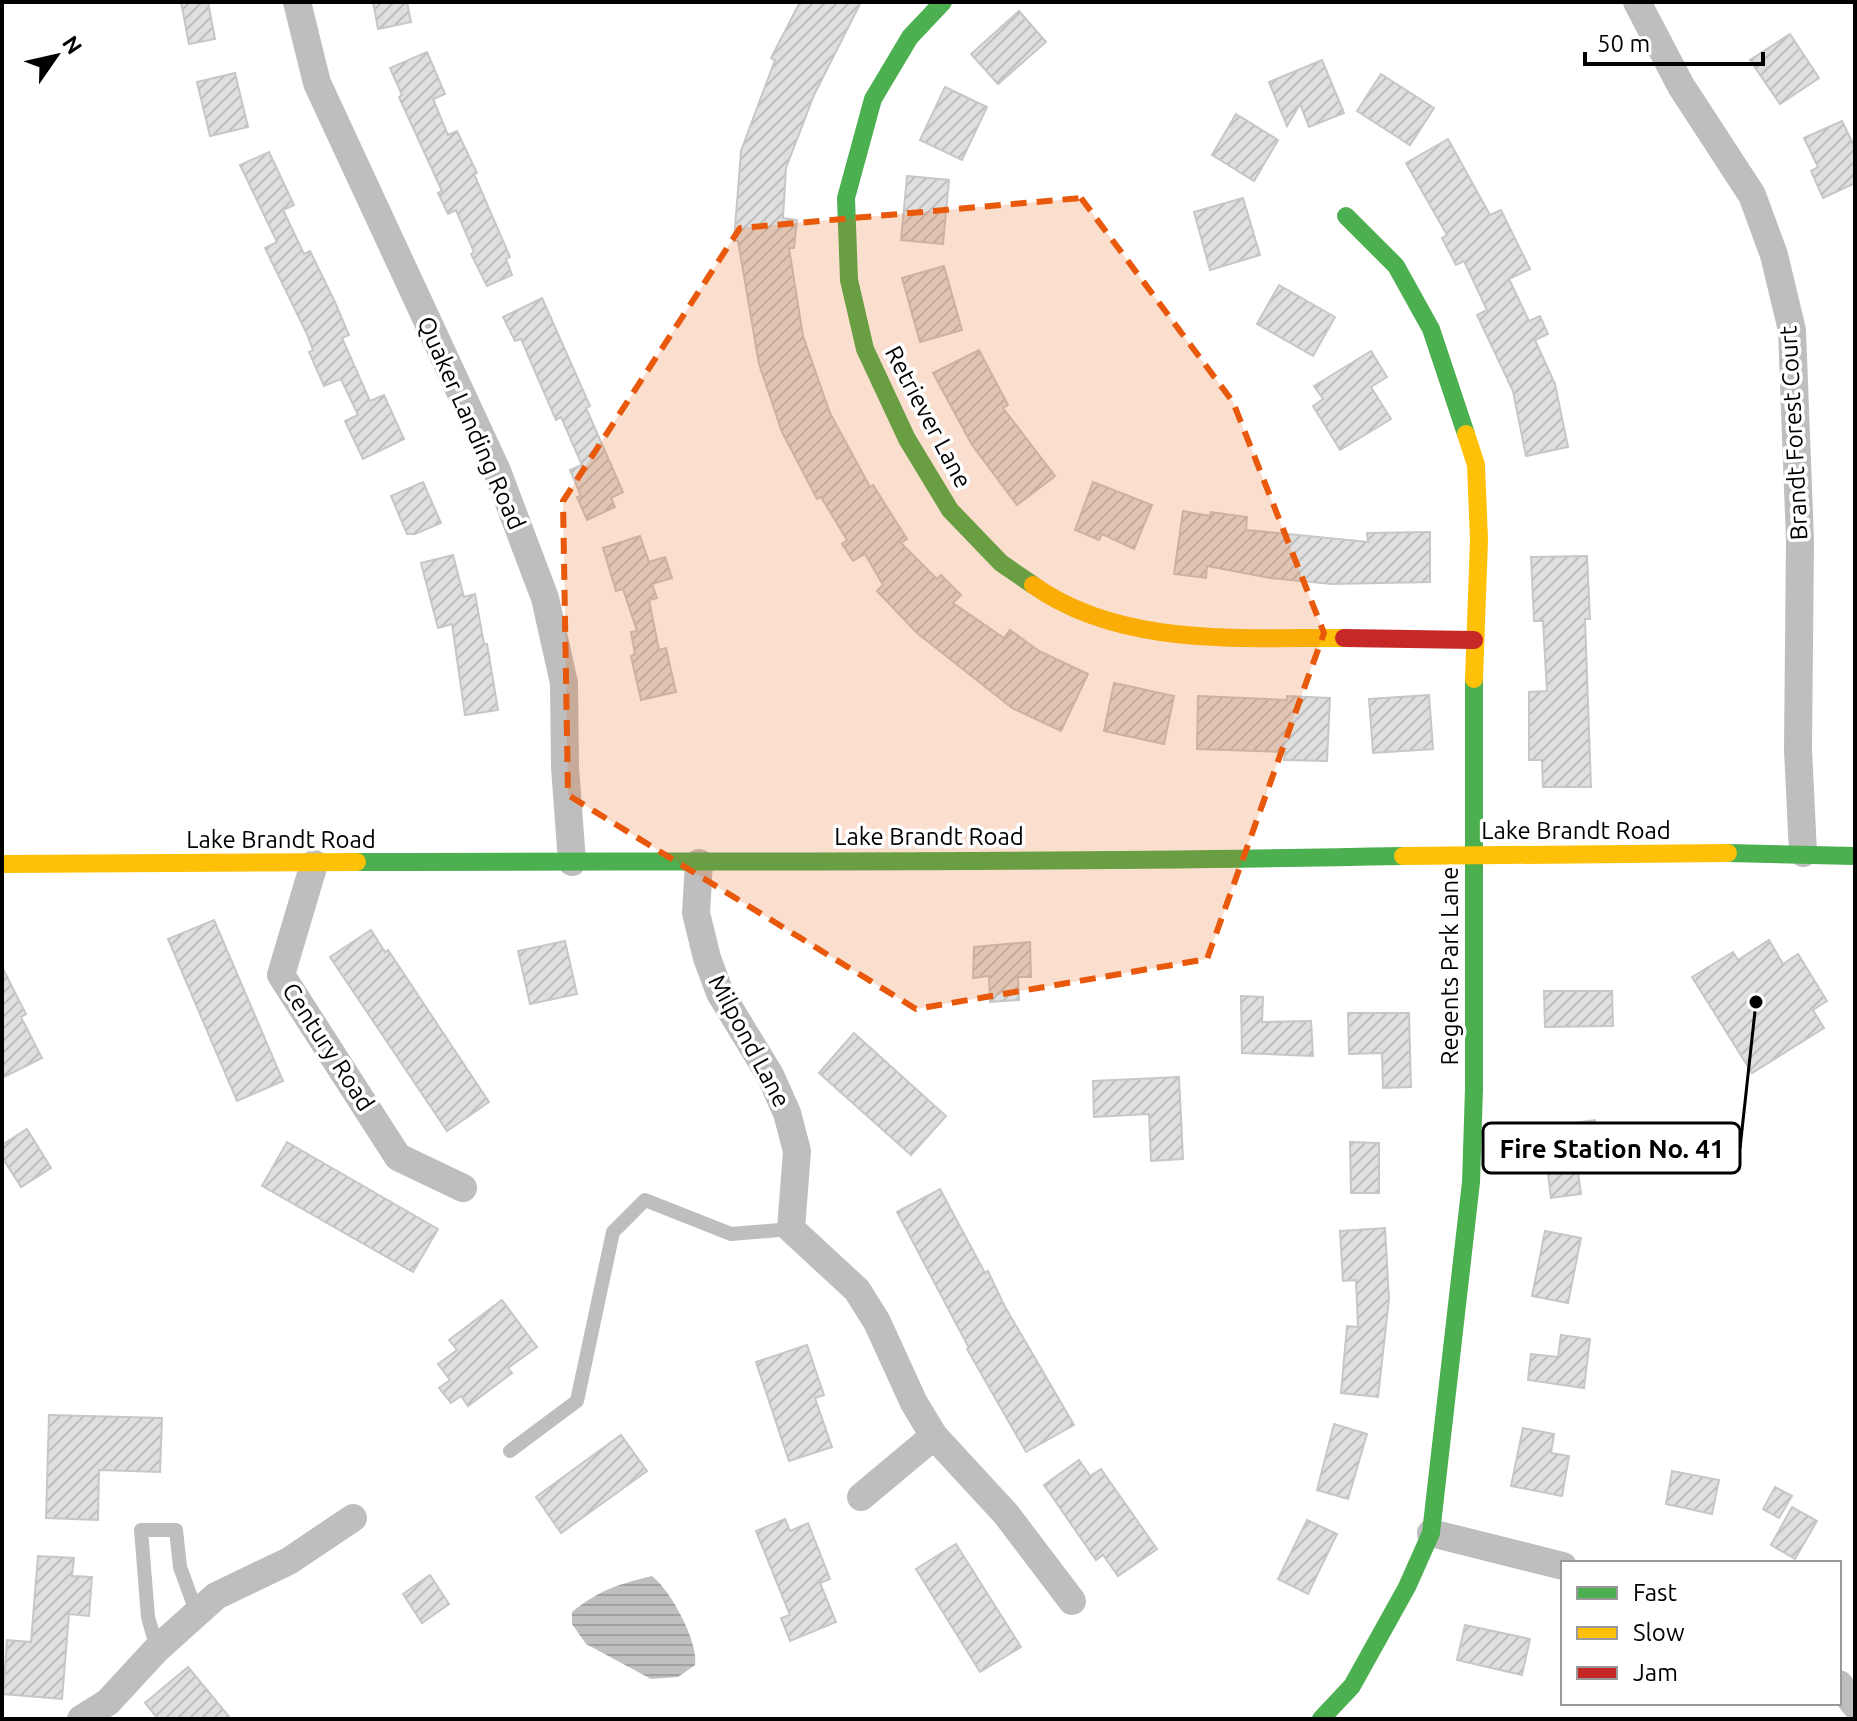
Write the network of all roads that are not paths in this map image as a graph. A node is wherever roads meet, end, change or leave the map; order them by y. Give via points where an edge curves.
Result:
1 (297, 2) edge
2 (943, 2) edge
3 (1637, 2) edge
4 (1346, 216) dead end
5 (1474, 640) junction
6 (1803, 853) junction
7 (1473, 855) junction
8 (1855, 856) edge
9 (572, 862) junction
10 (699, 863) junction
11 (2, 864) edge
12 (314, 864) junction
13 (463, 1188) dead end
14 (791, 1229) junction
15 (934, 1436) junction
16 (510, 1451) dead end
17 (861, 1497) dead end
18 (353, 1518) dead end
19 (1431, 1533) junction
20 (1561, 1566) edge
21 (1072, 1601) dead end
22 (196, 1611) junction
23 (157, 1649) junction
24 (1841, 1687) edge
25 (1855, 1705) edge
26 (92, 1716) edge
27 (1321, 1719) edge

1 - 9 street, Quaker Landing Road via 317,83 497,471 545,598 564,683
2 - 5 street, Retriever Lane via 910,37 873,99 846,198 849,280 865,349 907,439 950,510 1001,563 1055,601 1121,626 1206,636
3 - 6 street, Brandt Forest Court via 1681,86 1752,195 1774,255 1792,330
4 - 5 street, Regents Park Lane via 1396,266 1431,329 1476,465
5 - 7 street, Regents Park Lane
6 - 7 street, Lake Brandt Road
6 - 8 street, Lake Brandt Road
7 - 10 street, Lake Brandt Road
7 - 19 street, Regents Park Lane via 1471,1182
9 - 10 street, Lake Brandt Road
9 - 12 street, Lake Brandt Road
10 - 14 street, Milpond Lane via 696,913 707,958 720,993 770,1075 797,1151
11 - 12 street, Lake Brandt Road
12 - 13 street, Century Road via 281,975 398,1157
14 - 15 street via 857,1290
14 - 16 lane via 731,1234 645,1200 613,1232 577,1401
15 - 17 street
15 - 21 street via 1006,1514
18 - 22 street via 289,1561
19 - 20 street
19 - 27 street, Regents Park Lane via 1352,1686
22 - 23 street
22 - 23 lane via 180,1567 176,1530 141,1530 148,1617
23 - 26 street
24 - 25 street

